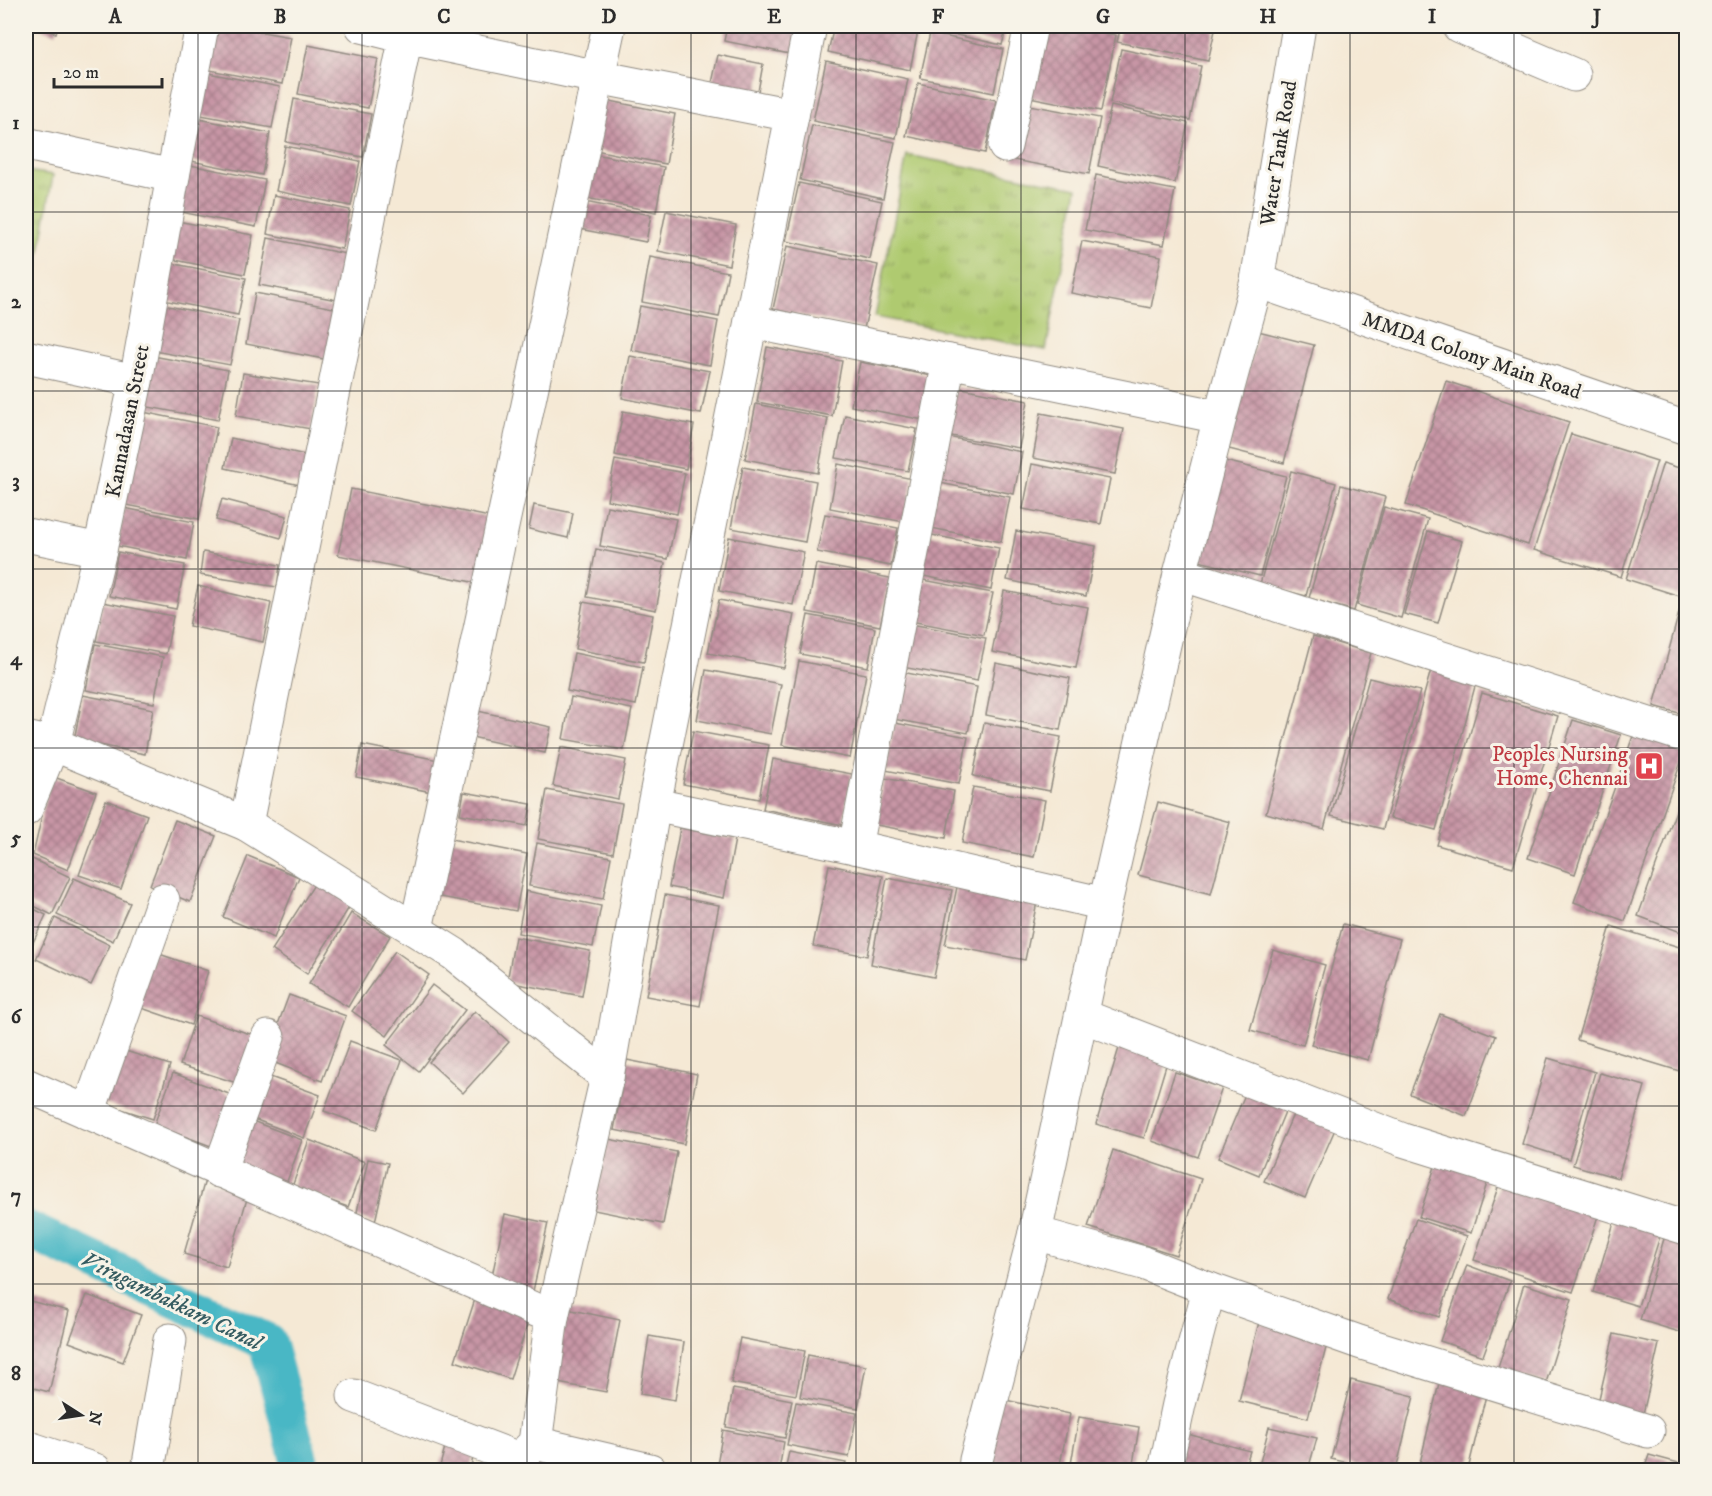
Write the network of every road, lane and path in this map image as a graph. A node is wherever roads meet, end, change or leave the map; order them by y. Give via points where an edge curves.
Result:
1 (202, 26) edge
2 (362, 26) edge
3 (609, 26) edge
4 (810, 26) edge
5 (1031, 26) edge
6 (1299, 26) edge
7 (1459, 26) edge
8 (407, 31) edge
9 (1574, 75) dead end
10 (598, 77) junction
11 (792, 115) junction
12 (26, 144) edge
13 (1005, 146) dead end
14 (173, 176) junction
15 (1257, 281) junction
16 (751, 322) junction
17 (26, 357) edge
18 (949, 361) junction
19 (136, 381) junction
20 (1220, 417) junction
21 (1686, 428) edge
22 (26, 535) edge
23 (100, 550) junction
24 (1180, 574) junction
25 (1686, 736) edge
26 (39, 741) edge
27 (654, 805) junction
28 (26, 809) edge
29 (246, 824) junction
30 (855, 846) junction
31 (163, 900) dead end
32 (1105, 904) junction
33 (416, 929) junction
34 (1083, 1016) junction
35 (268, 1037) dead end
36 (607, 1077) junction
37 (26, 1085) edge
38 (88, 1113) junction
39 (219, 1171) junction
40 (1686, 1228) edge
41 (1035, 1233) junction
42 (1209, 1288) junction
43 (552, 1317) junction
44 (170, 1340) dead end
45 (354, 1396) dead end
46 (1648, 1431) dead end
47 (26, 1447) edge
48 (520, 1457) edge
49 (95, 1470) edge
50 (148, 1470) edge
51 (650, 1470) edge
52 (975, 1470) edge
53 (1165, 1470) edge

1 - 14 street, Kannadasan Street
2 - 8 street
3 - 10 street
4 - 11 street
5 - 13 street
6 - 15 street, Water Tank Road
7 - 9 street
8 - 10 street
8 - 29 street
10 - 11 street
10 - 33 street
11 - 16 street
12 - 14 street
14 - 19 street, Kannadasan Street
15 - 20 street, Water Tank Road
15 - 21 street, MMDA Colony Main Road
16 - 18 street
16 - 27 street
17 - 19 street
18 - 20 street
18 - 30 street
19 - 23 street, Kannadasan Street
20 - 24 street, Water Tank Road
22 - 23 street
23 - 26 street, Kannadasan Street
24 - 25 street
24 - 32 street, Water Tank Road
26 - 28 street, Kannadasan Street
26 - 29 street
27 - 30 street
27 - 36 street
29 - 33 street
30 - 32 street
31 - 38 street
32 - 34 street, Water Tank Road
33 - 36 street via 454,954
34 - 40 street via 1403,1140
34 - 41 street, Water Tank Road
35 - 39 street
36 - 43 street
37 - 38 street
38 - 39 street
39 - 43 street
41 - 42 street via 1143,1263
41 - 52 street, Water Tank Road
42 - 46 street via 1359,1342
42 - 53 street
43 - 48 street
44 - 50 street
45 - 48 street
47 - 49 street
48 - 51 street

